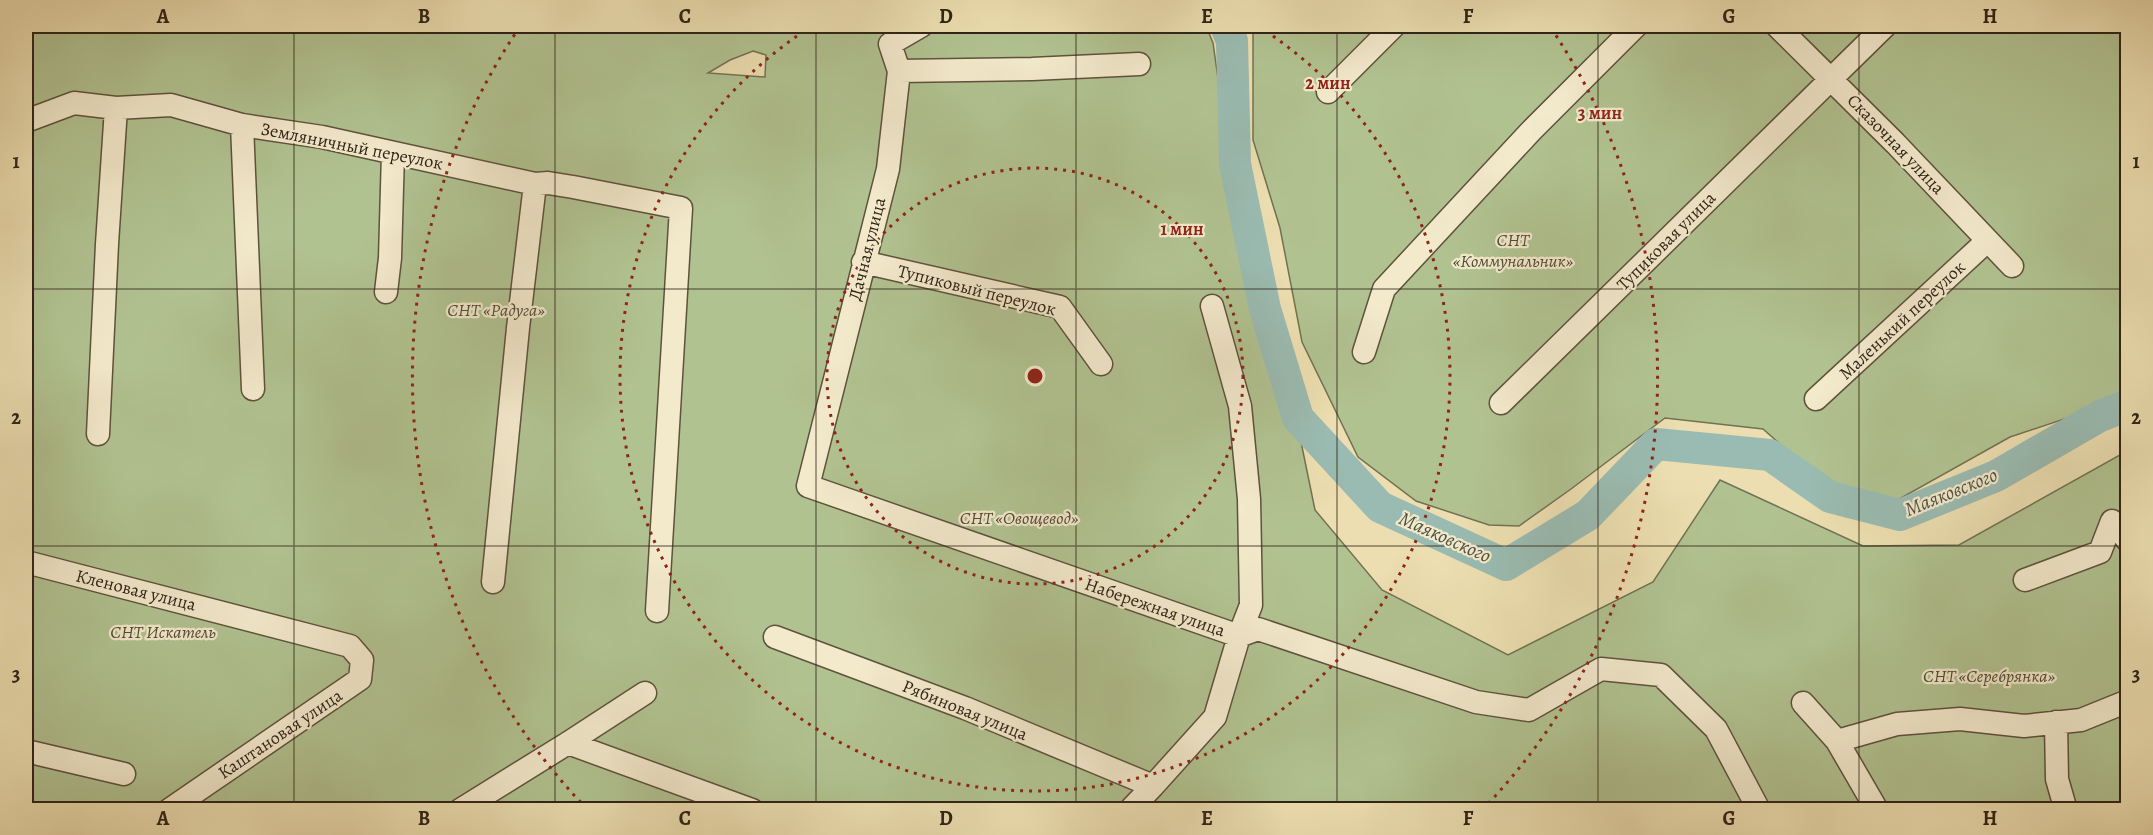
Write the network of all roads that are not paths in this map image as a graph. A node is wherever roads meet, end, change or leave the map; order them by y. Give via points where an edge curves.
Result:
1 (921, 26) edge
2 (1394, 26) edge
3 (1636, 26) edge
4 (1777, 26) edge
5 (1885, 26) edge
6 (1139, 64) dead end
7 (899, 71) junction
8 (1831, 77) junction
9 (1328, 92) dead end
10 (116, 108) junction
11 (26, 121) edge
12 (242, 124) junction
13 (393, 153) junction
14 (535, 184) junction
15 (1988, 241) junction
16 (863, 262) junction
17 (2012, 266) dead end
18 (386, 292) dead end
19 (1212, 306) dead end
20 (1364, 352) dead end
21 (1101, 364) dead end
22 (254, 389) dead end
23 (1816, 399) dead end
24 (1501, 403) dead end
25 (98, 434) dead end
26 (808, 486) joint
27 (2127, 541) edge
28 (26, 562) edge
29 (2025, 580) dead end
30 (493, 582) dead end
31 (657, 611) dead end
32 (775, 636) dead end
33 (1239, 636) junction
34 (350, 646) joint
35 (645, 693) dead end
36 (2127, 701) edge
37 (1803, 703) dead end
38 (2056, 722) junction
39 (1837, 741) junction
40 (568, 743) junction
41 (26, 751) edge
42 (124, 774) dead end
43 (1153, 786) junction
44 (2065, 807) dead end
45 (169, 810) edge
46 (460, 810) edge
47 (753, 810) edge
48 (1130, 810) edge
49 (1759, 810) edge
50 (1877, 810) edge

1 - 7 street, Дачная улица via 890,44
2 - 9 street
3 - 20 street via 1531,131 1384,289
4 - 8 street, Сказочная улица
5 - 8 street, Тупиковая улица
6 - 7 street
7 - 16 street, Дачная улица via 888,169
8 - 15 street, Сказочная улица
8 - 24 street, Тупиковая улица
10 - 11 street, Земляничный переулок via 74,103
10 - 12 street, Земляничный переулок via 171,105
10 - 25 street
12 - 13 street, Земляничный переулок
12 - 22 street
13 - 14 street, Земляничный переулок
13 - 18 street
14 - 30 street
14 - 31 street, Земляничный переулок via 573,187 681,208
15 - 17 street, Сказочная улица
15 - 23 street, Маленький переулок
16 - 21 street, Тупиковый переулок via 1060,307
16 - 26 street, Дачная улица
19 - 33 street via 1240,406 1249,498 1251,605
26 - 33 street, Набережная улица
27 - 29 street via 2112,521 2100,552
28 - 34 street, Кленовая улица
32 - 43 street, Рябиновая улица
33 - 43 street via 1215,717
33 - 49 street, Набережная улица via 1258,628 1476,702 1529,710 1601,669 1661,675 1716,729
34 - 45 street, Каштановая улица via 363,660 360,680
35 - 40 street
36 - 38 street via 2081,720
37 - 39 street
38 - 39 street via 2024,726 1960,719 1897,724
38 - 44 street via 2057,778
39 - 50 street
40 - 46 street
40 - 47 street
41 - 42 street
43 - 48 street

